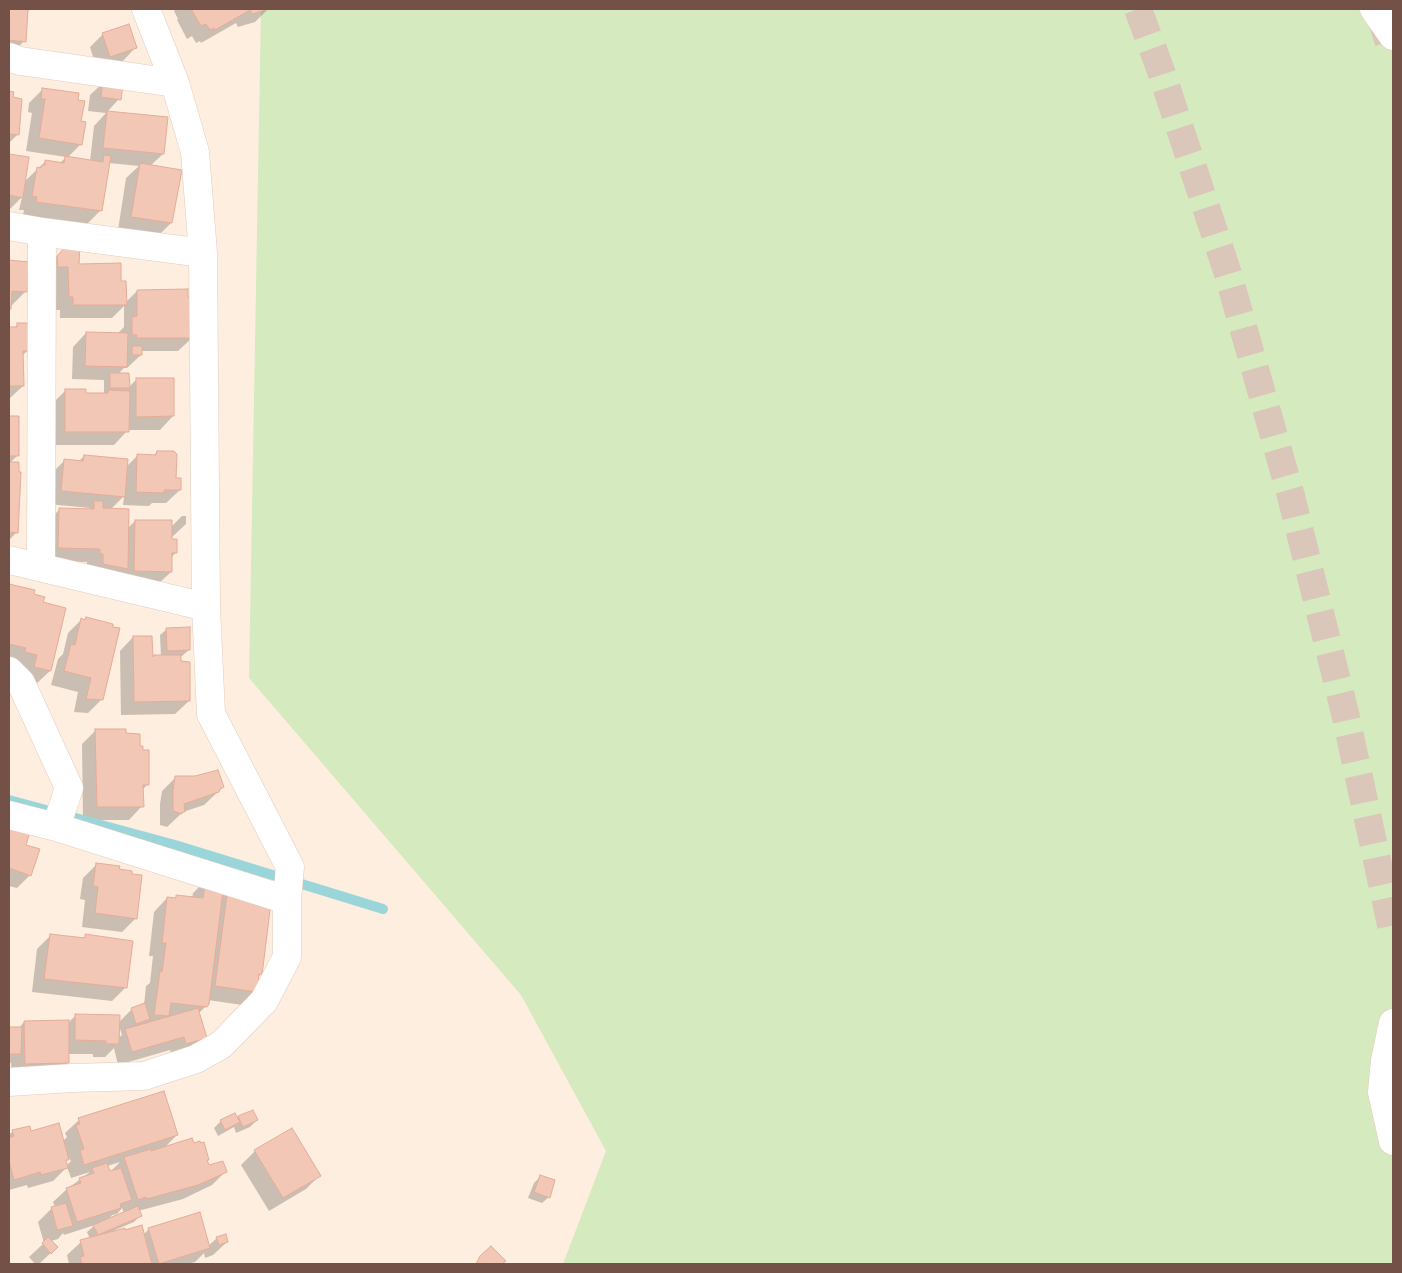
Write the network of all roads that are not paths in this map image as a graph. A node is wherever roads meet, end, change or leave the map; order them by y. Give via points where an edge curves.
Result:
1 (146, 9) edge
2 (1374, 9) edge
3 (1393, 36) tunnel mouth
4 (9, 57) edge
5 (175, 83) junction
6 (9, 226) edge
7 (42, 232) junction
8 (204, 253) junction
9 (9, 560) edge
10 (40, 567) junction
11 (206, 607) junction
12 (9, 671) edge
13 (9, 815) edge
14 (56, 827) junction
15 (287, 900) junction
16 (1393, 1022) edge
17 (9, 1082) edge
18 (1393, 1141) edge

1 - 5 street
2 - 3 street
4 - 5 street
5 - 8 street via 195,152
6 - 7 street
7 - 8 street
7 - 10 street
8 - 11 street
9 - 10 street
10 - 11 street
11 - 15 street via 211,714 290,868
12 - 14 street via 21,682 69,788
13 - 14 street
14 - 15 street
15 - 17 street via 287,957 264,1001 221,1045 196,1059 144,1076
16 - 18 street via 1382,1092

